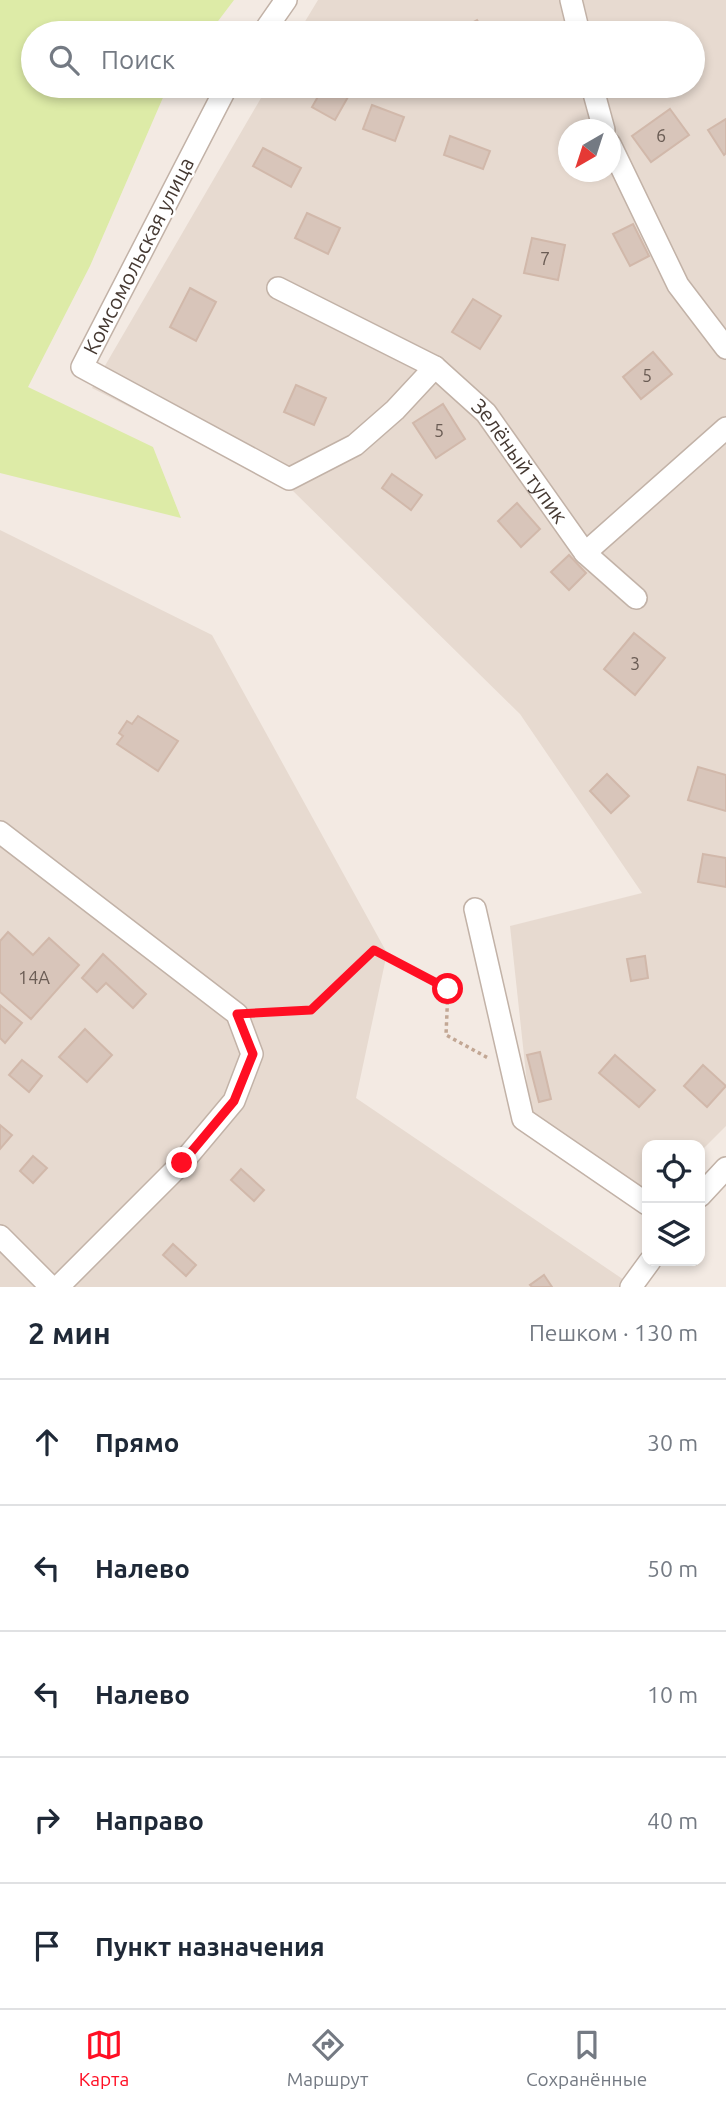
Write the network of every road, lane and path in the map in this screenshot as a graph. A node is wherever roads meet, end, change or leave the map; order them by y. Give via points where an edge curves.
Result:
1 (286, 0) edge
2 (571, 0) edge
3 (271, 21) edge
4 (576, 21) edge
5 (221, 98) edge
6 (595, 98) edge
7 (601, 119) edge
8 (621, 165) edge
9 (278, 288) dead end
10 (726, 348) edge
11 (435, 367) junction
12 (726, 428) edge
13 (585, 553) junction
14 (636, 598) dead end
15 (0, 832) edge
16 (475, 909) dead end
17 (237, 1014) junction
18 (512, 1071) junction
19 (726, 1168) edge
20 (705, 1191) edge
21 (646, 1203) edge
22 (0, 1236) edge
23 (647, 1266) edge
24 (51, 1287) edge
25 (58, 1287) edge
26 (632, 1287) edge

1 - 3 street
2 - 4 street
5 - 11 street, Комсомольская улица via 82,366 289,479 355,444
6 - 7 street
8 - 10 street via 678,285
9 - 11 street, Зелёный тупик
11 - 13 street, Зелёный тупик via 486,413
12 - 13 street
13 - 14 street, Зелёный тупик
15 - 17 street
16 - 18 street
17 - 18 path via 311,1010 374,950 448,989 446,1035
17 - 25 street via 253,1054 234,1101 182,1163
18 - 21 street via 523,1119
19 - 20 street
22 - 24 street
23 - 26 street

